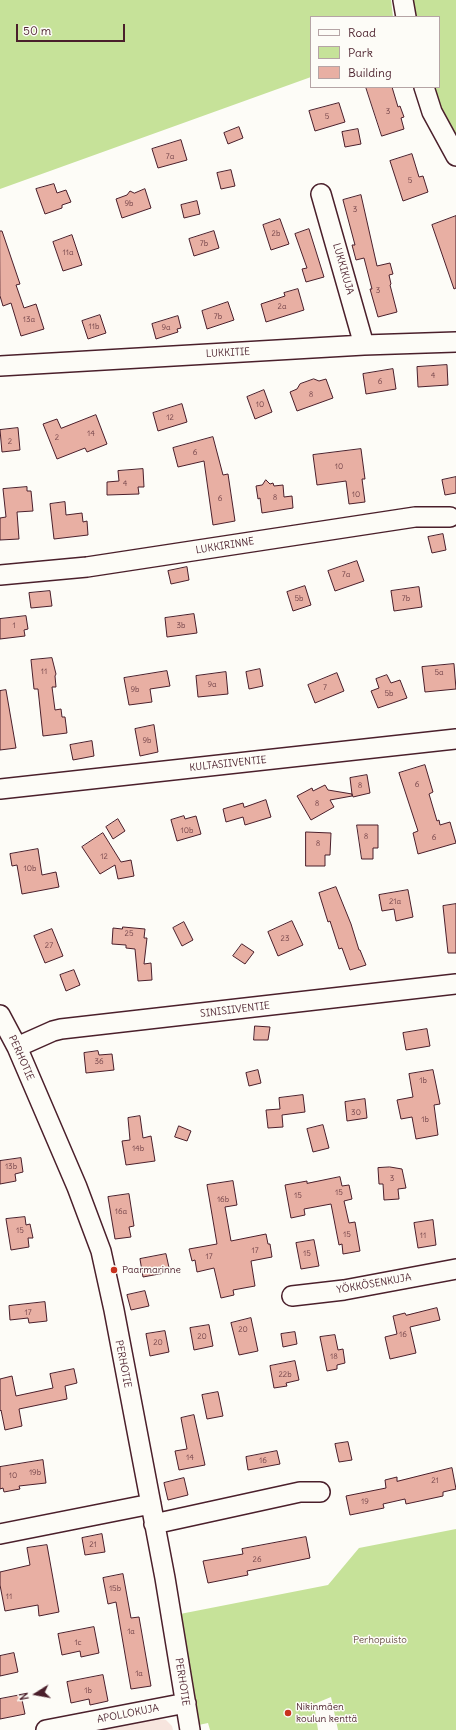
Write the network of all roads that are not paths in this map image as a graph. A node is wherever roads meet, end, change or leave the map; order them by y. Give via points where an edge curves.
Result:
1 (404, 0) edge
2 (406, 16) edge
3 (424, 88) edge
4 (456, 156) edge
5 (321, 194) dead end
6 (456, 342) edge
7 (364, 345) junction
8 (0, 366) edge
9 (450, 517) dead end
10 (0, 575) edge
11 (456, 739) edge
12 (0, 789) edge
13 (456, 985) edge
14 (0, 1015) edge
15 (17, 1048) junction
16 (456, 1269) edge
17 (292, 1296) dead end
18 (320, 1492) dead end
19 (151, 1504) junction
20 (154, 1524) junction
21 (0, 1534) edge
22 (186, 1703) junction
23 (46, 1730) edge
24 (190, 1730) edge

1 - 2 street
3 - 4 street via 432,112
5 - 7 street, LUKKIKUJA
6 - 7 street, LUKKITIE
7 - 8 street, LUKKITIE
9 - 10 street, LUKKIRINNE via 415,517 87,566
11 - 12 street, KULTASIIVENTIE
13 - 15 street, SINISIIVENTIE via 61,1029
14 - 15 street, PERHOTIE
15 - 19 street, PERHOTIE via 77,1187 101,1251
16 - 17 street, YÖKKÖSENKUJA via 344,1290
18 - 20 street via 300,1492
19 - 20 street, PERHOTIE
19 - 21 street
20 - 22 street, PERHOTIE
22 - 23 street, APOLLOKUJA
22 - 24 street, PERHOTIE

